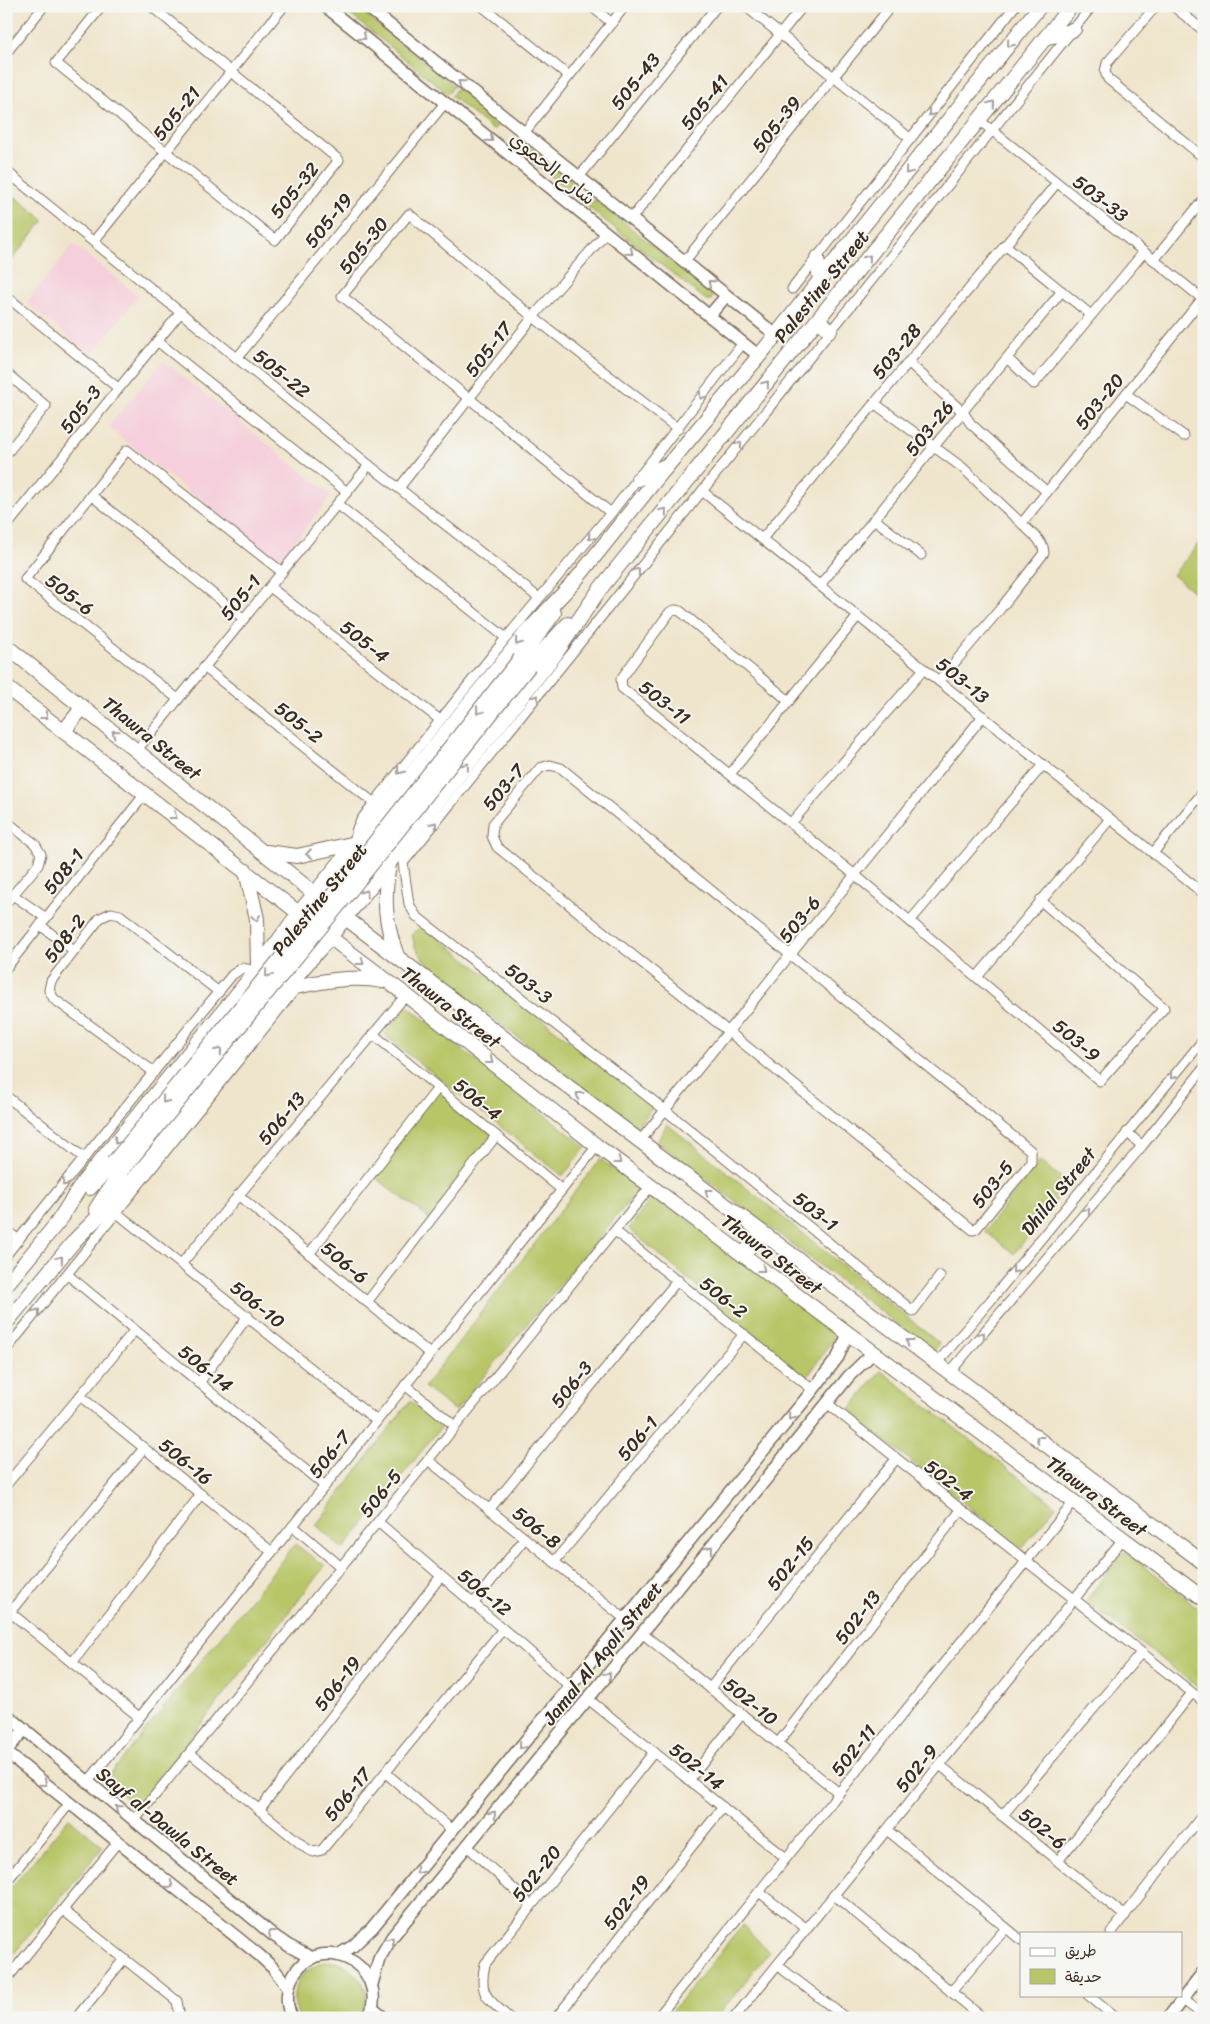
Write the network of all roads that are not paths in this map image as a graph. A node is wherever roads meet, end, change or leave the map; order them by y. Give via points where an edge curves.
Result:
1 (44, 6) edge
2 (102, 6) edge
3 (151, 6) edge
4 (284, 6) edge
5 (325, 6) edge
6 (366, 6) edge
7 (482, 6) edge
8 (592, 6) edge
9 (625, 6) edge
10 (717, 6) edge
11 (745, 6) edge
12 (803, 6) edge
13 (891, 6) edge
14 (1015, 6) edge
15 (1040, 6) edge
16 (1071, 6) edge
17 (1092, 6) edge
18 (1156, 6) edge
19 (1172, 6) edge
20 (612, 23) junction
21 (1074, 29) junction
22 (1204, 31) edge
23 (779, 35) junction
24 (1046, 37) junction
25 (6, 52) edge
26 (232, 70) junction
27 (569, 76) junction
28 (834, 79) junction
29 (445, 103) junction
30 (979, 120) junction
31 (992, 131) junction
32 (524, 133) junction
33 (911, 139) junction
34 (165, 153) junction
35 (1204, 158) edge
36 (6, 171) edge
37 (579, 177) junction
38 (1056, 184) junction
39 (1204, 199) edge
40 (631, 219) junction
41 (606, 233) junction
42 (94, 241) junction
43 (1005, 245) junction
44 (1144, 252) junction
45 (817, 258) junction
46 (1154, 260) junction
47 (684, 262) junction
48 (820, 281) junction
49 (792, 289) dead end
50 (1062, 292) junction
51 (6, 296) edge
52 (726, 296) junction
53 (1203, 300) edge
54 (181, 312) junction
55 (1091, 315) junction
56 (709, 316) junction
57 (533, 317) junction
58 (818, 320) junction
59 (830, 330) junction
60 (776, 336) junction
61 (157, 340) junction
62 (743, 343) junction
63 (759, 356) junction
64 (237, 358) junction
65 (1007, 358) junction
66 (908, 362) junction
67 (6, 373) edge
68 (118, 388) junction
69 (1126, 394) junction
70 (470, 398) junction
71 (874, 403) junction
72 (963, 412) junction
73 (678, 429) junction
74 (1184, 436) dead end
75 (934, 447) junction
76 (6, 454) edge
77 (369, 465) junction
78 (668, 465) junction
79 (638, 479) junction
80 (399, 488) junction
81 (702, 491) junction
82 (347, 492) junction
83 (1047, 492) junction
84 (92, 495) junction
85 (337, 504) junction
86 (611, 513) junction
87 (874, 520) junction
88 (1022, 523) junction
89 (6, 526) edge
90 (762, 539) junction
91 (921, 556) dead end
92 (282, 572) junction
93 (575, 581) junction
94 (820, 585) junction
95 (270, 587) junction
96 (600, 589) junction
97 (539, 598) junction
98 (858, 616) junction
99 (244, 619) junction
100 (506, 638) junction
101 (6, 646) edge
102 (524, 662) junction
103 (204, 667) junction
104 (924, 669) junction
105 (939, 681) junction
106 (6, 687) edge
107 (178, 699) junction
108 (789, 701) junction
109 (83, 707) junction
110 (983, 716) junction
111 (440, 720) junction
112 (64, 731) junction
113 (137, 750) junction
114 (1043, 765) junction
115 (730, 774) junction
116 (1204, 791) edge
117 (145, 794) junction
118 (374, 803) junction
119 (1110, 819) junction
120 (6, 821) edge
121 (791, 823) junction
122 (356, 843) junction
123 (262, 851) junction
124 (1153, 853) junction
125 (389, 863) junction
126 (246, 871) junction
127 (855, 874) junction
128 (1204, 894) edge
129 (13, 895) junction
130 (318, 896) junction
131 (1040, 900) junction
132 (6, 902) edge
133 (302, 915) junction
134 (342, 915) junction
135 (910, 921) junction
136 (43, 922) junction
137 (326, 935) junction
138 (74, 951) junction
139 (791, 954) junction
140 (397, 956) junction
141 (6, 968) edge
142 (257, 969) junction
143 (977, 977) junction
144 (387, 981) junction
145 (292, 988) junction
146 (219, 992) junction
147 (406, 995) junction
148 (728, 1032) junction
149 (373, 1034) junction
150 (1204, 1039) edge
151 (1204, 1068) edge
152 (154, 1072) junction
153 (438, 1088) junction
154 (6, 1096) edge
155 (665, 1110) junction
156 (1127, 1132) junction
157 (496, 1136) junction
158 (640, 1141) junction
159 (597, 1146) junction
160 (1142, 1146) junction
161 (84, 1158) junction
162 (118, 1166) junction
163 (651, 1186) junction
164 (562, 1190) junction
165 (238, 1195) junction
166 (118, 1213) junction
167 (57, 1223) junction
168 (6, 1230) edge
169 (614, 1231) junction
170 (761, 1232) junction
171 (76, 1239) junction
172 (19, 1240) junction
173 (309, 1254) junction
174 (6, 1255) edge
175 (743, 1255) junction
176 (182, 1263) junction
177 (68, 1275) junction
178 (940, 1276) dead end
179 (678, 1280) junction
180 (6, 1285) edge
181 (367, 1302) junction
182 (248, 1316) junction
183 (6, 1323) edge
184 (134, 1331) junction
185 (744, 1334) junction
186 (848, 1334) junction
187 (6, 1350) edge
188 (873, 1352) junction
189 (430, 1354) junction
190 (833, 1363) junction
191 (936, 1363) junction
192 (950, 1372) junction
193 (850, 1376) junction
194 (199, 1383) junction
195 (405, 1385) junction
196 (813, 1390) junction
197 (80, 1396) junction
198 (828, 1404) junction
199 (377, 1420) junction
200 (455, 1426) junction
201 (144, 1448) junction
202 (896, 1459) junction
203 (428, 1460) junction
204 (6, 1485) edge
205 (325, 1486) junction
206 (201, 1494) junction
207 (1074, 1502) junction
208 (489, 1510) junction
209 (961, 1510) junction
210 (378, 1522) junction
211 (292, 1526) junction
212 (525, 1538) junction
213 (1123, 1539) junction
214 (272, 1552) junction
215 (554, 1562) junction
216 (1026, 1562) junction
217 (1204, 1563) edge
218 (341, 1567) junction
219 (441, 1576) junction
220 (1204, 1599) edge
221 (1074, 1600) junction
222 (473, 1604) junction
223 (8, 1611) edge
224 (625, 1619) junction
225 (503, 1629) junction
226 (642, 1633) junction
227 (1141, 1653) junction
228 (72, 1663) junction
229 (571, 1687) junction
230 (710, 1688) junction
231 (1192, 1693) junction
232 (588, 1699) junction
233 (1204, 1702) edge
234 (6, 1714) edge
235 (742, 1714) junction
236 (139, 1718) junction
237 (25, 1729) junction
238 (778, 1743) junction
239 (6, 1752) edge
240 (654, 1752) junction
241 (190, 1753) junction
242 (940, 1765) junction
243 (386, 1773) junction
244 (689, 1780) junction
245 (87, 1783) junction
246 (839, 1793) junction
247 (70, 1803) junction
248 (723, 1807) junction
249 (259, 1810) junction
250 (1204, 1813) edge
251 (1002, 1816) junction
252 (134, 1821) junction
253 (452, 1830) junction
254 (887, 1830) junction
255 (117, 1843) junction
256 (467, 1846) junction
257 (786, 1858) junction
258 (1058, 1861) junction
259 (6, 1866) edge
260 (14, 1872) junction
261 (6, 1882) edge
262 (759, 1892) junction
263 (834, 1895) junction
264 (531, 1905) junction
265 (63, 1910) junction
266 (1125, 1916) junction
267 (1006, 1928) junction
268 (807, 1929) junction
269 (1112, 1932) edge
270 (1020, 1939) edge
271 (338, 1955) junction
272 (124, 1958) junction
273 (312, 1958) junction
274 (777, 1965) junction
275 (1204, 1971) edge
276 (6, 1980) edge
277 (372, 1984) junction
278 (288, 1987) junction
279 (952, 1992) junction
280 (1089, 1996) edge
281 (1182, 1999) junction
282 (371, 2013) edge
283 (1204, 2016) edge
284 (290, 2017) edge
285 (843, 2017) edge
286 (76, 2018) edge
287 (180, 2018) edge
288 (384, 2018) edge
289 (510, 2018) edge
290 (556, 2018) edge
291 (657, 2018) edge
292 (734, 2018) edge
293 (983, 2018) edge
294 (1116, 2018) edge
295 (1168, 2018) edge

1 - 25 street
2 - 34 street via 56,63
3 - 26 street
4 - 26 street, 505-21
5 -> 29 street, شارع الحموي
32 -> 6 street, شارع الحموي
7 - 27 street
8 - 20 street
9 - 20 street
10 - 37 street, 505-43
11 - 23 street
12 - 23 street, 505-41
13 - 28 street, 505-39
14 -> 33 street
15 -> 48 main road, Palestine Street
16 - 24 main road, Palestine Street
17 - 21 street
18 - 35 street via 1107,63 1105,72 1108,79
19 - 22 street
20 - 27 street
21 - 24 main road
21 - 31 street
23 - 28 street
23 - 40 street, 505-41
30 -> 24 main road, Palestine Street
26 - 34 street, 505-21
26 - 34 street, 505-32 via 339,160 275,240
27 - 32 street
28 - 33 street
28 - 47 street, 505-39
29 -> 41 street, شارع الحموي
29 - 64 street, 505-19
30 - 31 street, 503-33
58 -> 30 main road, Palestine Street
31 - 38 street, 503-33
31 - 59 street
32 - 37 street, شارع الحموي
33 - 45 street
34 - 42 street, 505-21
36 - 42 street, 505-22
37 - 40 street, شارع الحموي
38 - 43 street, 503-28
38 - 44 street, 503-33
39 - 46 street
40 - 47 street, شارع الحموي
41 -> 56 street, شارع الحموي
41 - 57 street, 505-17
42 - 54 street, 505-22
43 - 50 street
43 - 66 street, 503-28
44 - 46 street, 503-33
44 - 55 street
45 - 48 main road
45 - 49 street
46 - 53 street, 503-33
52 -> 47 street, شارع الحموي
48 - 60 main road, Palestine Street
50 - 55 street
50 - 65 street, 503-26
51 - 68 street
52 - 56 street
52 - 60 street, شارع الحموي
53 - 69 street, 503-20
54 - 61 street, 505-3
54 - 64 street, 505-22
55 - 65 street via 1034,384
56 - 62 street, شارع الحموي
57 - 70 street, 505-17
57 - 70 street, 505-30 via 409,214 342,296
57 - 73 street
58 - 59 main road
96 -> 58 main road, Palestine Street
81 -> 59 street
60 - 63 main road, Palestine Street
61 - 68 street, 505-3
61 - 82 street
62 - 63 street, شارع الحموي
62 -> 73 street
63 - 78 main road, Palestine Street
64 - 77 street, 505-22
65 - 72 street, 503-26
66 - 71 street, 503-28
66 - 72 street
67 - 76 street via 46,406
68 - 89 street, 505-3
69 - 74 street
69 - 83 street, 503-20
70 - 80 street, 505-17
70 - 86 street
71 - 75 street
71 - 90 street, 503-28
72 - 75 street, 503-26
72 - 83 street via 971,424
73 - 79 street
75 - 87 street, 503-26
75 - 88 street via 978,480
77 - 80 street, 505-22
77 - 82 street, 505-1
78 - 79 main road
78 - 93 main road, Palestine Street
79 - 86 street
80 - 97 street, 505-22
81 - 90 street, 503-13
155 -> 81 street, 503-3 via 416,916 409,904 403,863
82 - 85 street, 505-1
83 - 88 street, 503-20
84 - 92 street, 505-6 via 127,450
84 - 99 street
84 - 107 street, 505-6 via 25,579
85 - 92 street, 505-1
85 - 100 street
86 -> 97 street
87 - 91 street
87 - 94 street, 503-26
88 - 105 street via 1038,539 1044,553
90 - 94 street, 503-13
92 - 95 street, 505-1
93 - 102 main road, Palestine Street
93 -> 122 main road, Palestine Street via 526,633
94 - 98 street, 503-13
95 - 99 street, 505-1
95 - 111 street, 505-4
96 - 102 main road, Palestine Street
125 -> 96 main road, Palestine Street via 554,656
97 - 100 street
98 - 104 street, 503-13
98 - 108 street
99 - 103 street, 505-1
100 - 111 street
101 - 109 main road, Thawra Street
102 - 162 main road, Palestine Street, bridge via 346,896
103 - 107 street, 505-1
103 - 118 street, 505-2
104 - 105 street, 503-13
104 - 121 street
105 - 110 street, 503-13
106 -> 112 main road
107 - 113 street, 505-1
108 - 115 street
108 - 115 street, 503-11 via 680,611 670,612 621,679 622,688
109 - 112 main road
113 -> 109 main road, Thawra Street
110 - 114 street, 503-13
110 - 127 street, 503-6
111 -> 118 street
112 - 117 main road
113 - 123 main road, Thawra Street
114 - 119 street, 503-13
114 - 135 street
115 - 121 street, 503-11
116 - 124 street
117 -> 126 main road
117 - 136 street, 508-1
118 - 122 street via 358,824
119 - 124 street, 503-13
119 - 131 street
120 - 129 street via 35,844 41,854 38,865
121 - 127 street, 503-11
122 -> 123 main road via 297,856
122 - 130 main road, Palestine Street
123 - 130 main road, Thawra Street
124 - 128 street, 503-13
134 -> 125 main road, Palestine Street
125 - 140 main road via 385,910
126 - 133 main road
126 -> 142 main road via 257,919
127 - 135 street, 503-9
127 - 139 street, 503-6
129 - 132 street
129 - 136 street
130 - 133 main road, Palestine Street
131 - 143 street
131 - 143 street, 503-9 via 1164,1008 1100,1081
133 - 142 main road, Palestine Street
134 - 137 main road, Palestine Street
134 - 140 main road, Thawra Street
135 - 143 street, 503-9
136 - 138 street
136 - 141 street, 508-1
137 -> 144 main road, Thawra Street
137 - 145 main road, Palestine Street
138 - 146 street, 508-2 via 100,918 110,913 120,915
138 - 152 street, 508-2 via 51,982 49,990 54,999
139 - 148 street, 503-6
139 - 148 street, 503-7 via 561,768 550,765 540,768 493,824 492,836 497,847
139 - 148 street, 503-5 via 1031,1151 1031,1162 973,1230
158 -> 140 main road, Thawra Street
142 - 146 street via 242,968 235,972
142 -> 167 main road, Palestine Street via 84,1181
144 - 145 main road via 336,979
144 - 147 main road, Thawra Street
145 - 166 street
145 - 171 main road, Palestine Street via 109,1206
146 - 152 street
147 - 149 street, 506-13
147 -> 159 main road, Thawra Street
148 - 155 street, 503-6
149 - 153 street, 506-4
149 - 165 street, 506-13
150 -> 156 street, Dhilal Street
151 - 160 street, Dhilal Street
152 - 161 street
153 - 157 street, 506-4
153 - 173 street
154 - 161 street
155 - 158 street, 503-6
155 - 178 street, 503-1 via 913,1311
156 - 160 street
156 -> 191 street, Dhilal Street
157 - 164 street, 506-4
157 - 181 street
170 -> 158 main road, Thawra Street
159 -> 163 main road, Thawra Street
159 - 164 street, 506-7
192 -> 160 street, Dhilal Street
161 -> 172 street
162 - 167 main road, Palestine Street
162 - 171 main road, Palestine Street
163 - 169 street, 506-5
163 - 175 main road, Thawra Street
164 - 189 street, 506-7
165 - 173 street, 506-6
165 - 176 street, 506-13
166 - 176 street, 506-10
166 - 177 street
167 - 180 main road, Palestine Street
168 - 172 street
169 - 179 street, 506-2
169 - 200 street, 506-5
170 - 175 main road
191 -> 170 main road, Thawra Street
183 -> 171 main road, Palestine Street
172 - 174 street
173 - 181 street, 506-6
175 -> 186 main road, Thawra Street
176 - 182 street, 506-10
177 - 184 street, 506-14
187 -> 177 street
179 - 185 street, 506-2
179 - 208 street, 506-3
181 - 189 street, 506-6
182 - 194 street
182 - 199 street, 506-10
184 - 194 street, 506-14
184 - 197 street
185 - 196 street, 506-2
185 - 215 street, 506-1
186 - 188 main road, Thawra Street
186 - 190 street, Jamal Al Aqoli Street
188 - 193 street, Jamal Al Aqoli Street
188 - 207 main road, Thawra Street
189 - 195 street, 506-7
190 - 193 street
190 - 196 street, Jamal Al Aqoli Street
191 - 192 main road, Thawra Street
217 -> 192 main road, Thawra Street
193 - 198 street, Jamal Al Aqoli Street
194 - 205 street, 506-14
195 - 199 street, 506-7
195 - 200 street
196 -> 224 street, Jamal Al Aqoli Street
197 - 201 street, 506-16
197 - 204 street
198 - 202 street, 502-4
226 -> 198 street, Jamal Al Aqoli Street
199 - 205 street, 506-7
200 - 203 street, 506-5
201 - 206 street, 506-16
201 - 223 street
202 - 209 street, 502-4
202 - 230 street, 502-15
203 - 208 street, 506-8
203 - 210 street, 506-5
205 - 211 street, 506-7
206 - 214 street, 506-16
206 - 228 street
207 - 213 main road, Thawra Street
207 - 216 street, 502-11
208 - 212 street, 506-8
209 - 216 street, 502-4
209 - 238 street, 502-13
210 - 218 street, 506-5
210 - 219 street, 506-12
211 - 214 street, 506-7
211 - 218 street
212 - 215 street, 506-8
212 - 222 street
213 - 220 main road, Thawra Street
213 - 221 street, 502-9
214 - 236 street, 506-7
215 - 224 street, 506-8
216 - 221 street, 502-4
216 - 246 street, 502-11
218 - 241 street, 506-5
219 - 222 street, 506-12
219 - 249 street, 506-19
221 - 227 street, 502-4
221 - 242 street, 502-9
222 - 225 street, 506-12
223 - 228 street
224 - 229 street, Jamal Al Aqoli Street
225 - 229 street, 506-12
225 - 243 street, 506-17
226 - 230 street, 502-10
232 -> 226 street, Jamal Al Aqoli Street
227 - 231 street, 502-4
227 - 251 street
228 - 236 street
229 -> 253 street, Jamal Al Aqoli Street
230 - 235 street, 502-10
231 - 233 street, 502-4
231 - 258 street
232 - 240 street, 502-14
256 -> 232 street, Jamal Al Aqoli Street
234 - 237 street, Sayf al-Dawla Street
235 - 238 street, 502-10
235 - 244 street
236 - 245 street, 506-7
237 - 239 street
237 - 245 street, Sayf al-Dawla Street
238 - 246 street, 502-10
239 -> 247 street
240 - 244 street, 502-14
240 - 264 street, 502-20
241 - 249 street, 506-17
241 - 252 street, 506-5
242 - 251 street, 502-6
242 - 254 street, 502-9
243 - 249 street, 506-17 via 322,1850 307,1850
243 - 253 street
244 - 248 street, 502-14
252 -> 245 street, Sayf al-Dawla Street
246 - 257 street, 502-11
247 - 255 street
247 - 260 street
248 - 257 street, 502-14
248 - 290 street, 502-19
250 - 266 street
251 - 258 street, 502-6
273 -> 252 street, Sayf al-Dawla Street via 273,1935
253 -> 271 street, Jamal Al Aqoli Street via 372,1928
254 - 263 street, 502-9
254 - 267 street
255 - 265 street
255 -> 278 street via 259,1955
256 - 264 street
277 -> 256 street, Jamal Al Aqoli Street via 379,1960 392,1937
257 - 262 street, 502-11
258 - 266 street, 502-6
259 - 260 street
260 - 261 street
262 - 268 street
262 - 291 street, 502-11
263 - 268 street, 502-9
263 - 279 street
264 - 289 street, 502-20 via 484,1964 481,1981 485,1996
265 - 272 street
265 - 276 street
266 - 269 street
267 - 270 street
267 - 279 street
268 - 274 street, 502-9
271 - 273 street
271 - 277 street via 359,1965
272 - 286 street
272 - 287 street via 176,2001
273 - 278 street via 302,1965
274 - 285 street
274 - 292 street, 502-9
275 - 281 street
277 - 282 street
278 - 284 street
279 - 293 street
280 - 294 street
281 - 283 street
281 - 295 street
282 - 288 street

